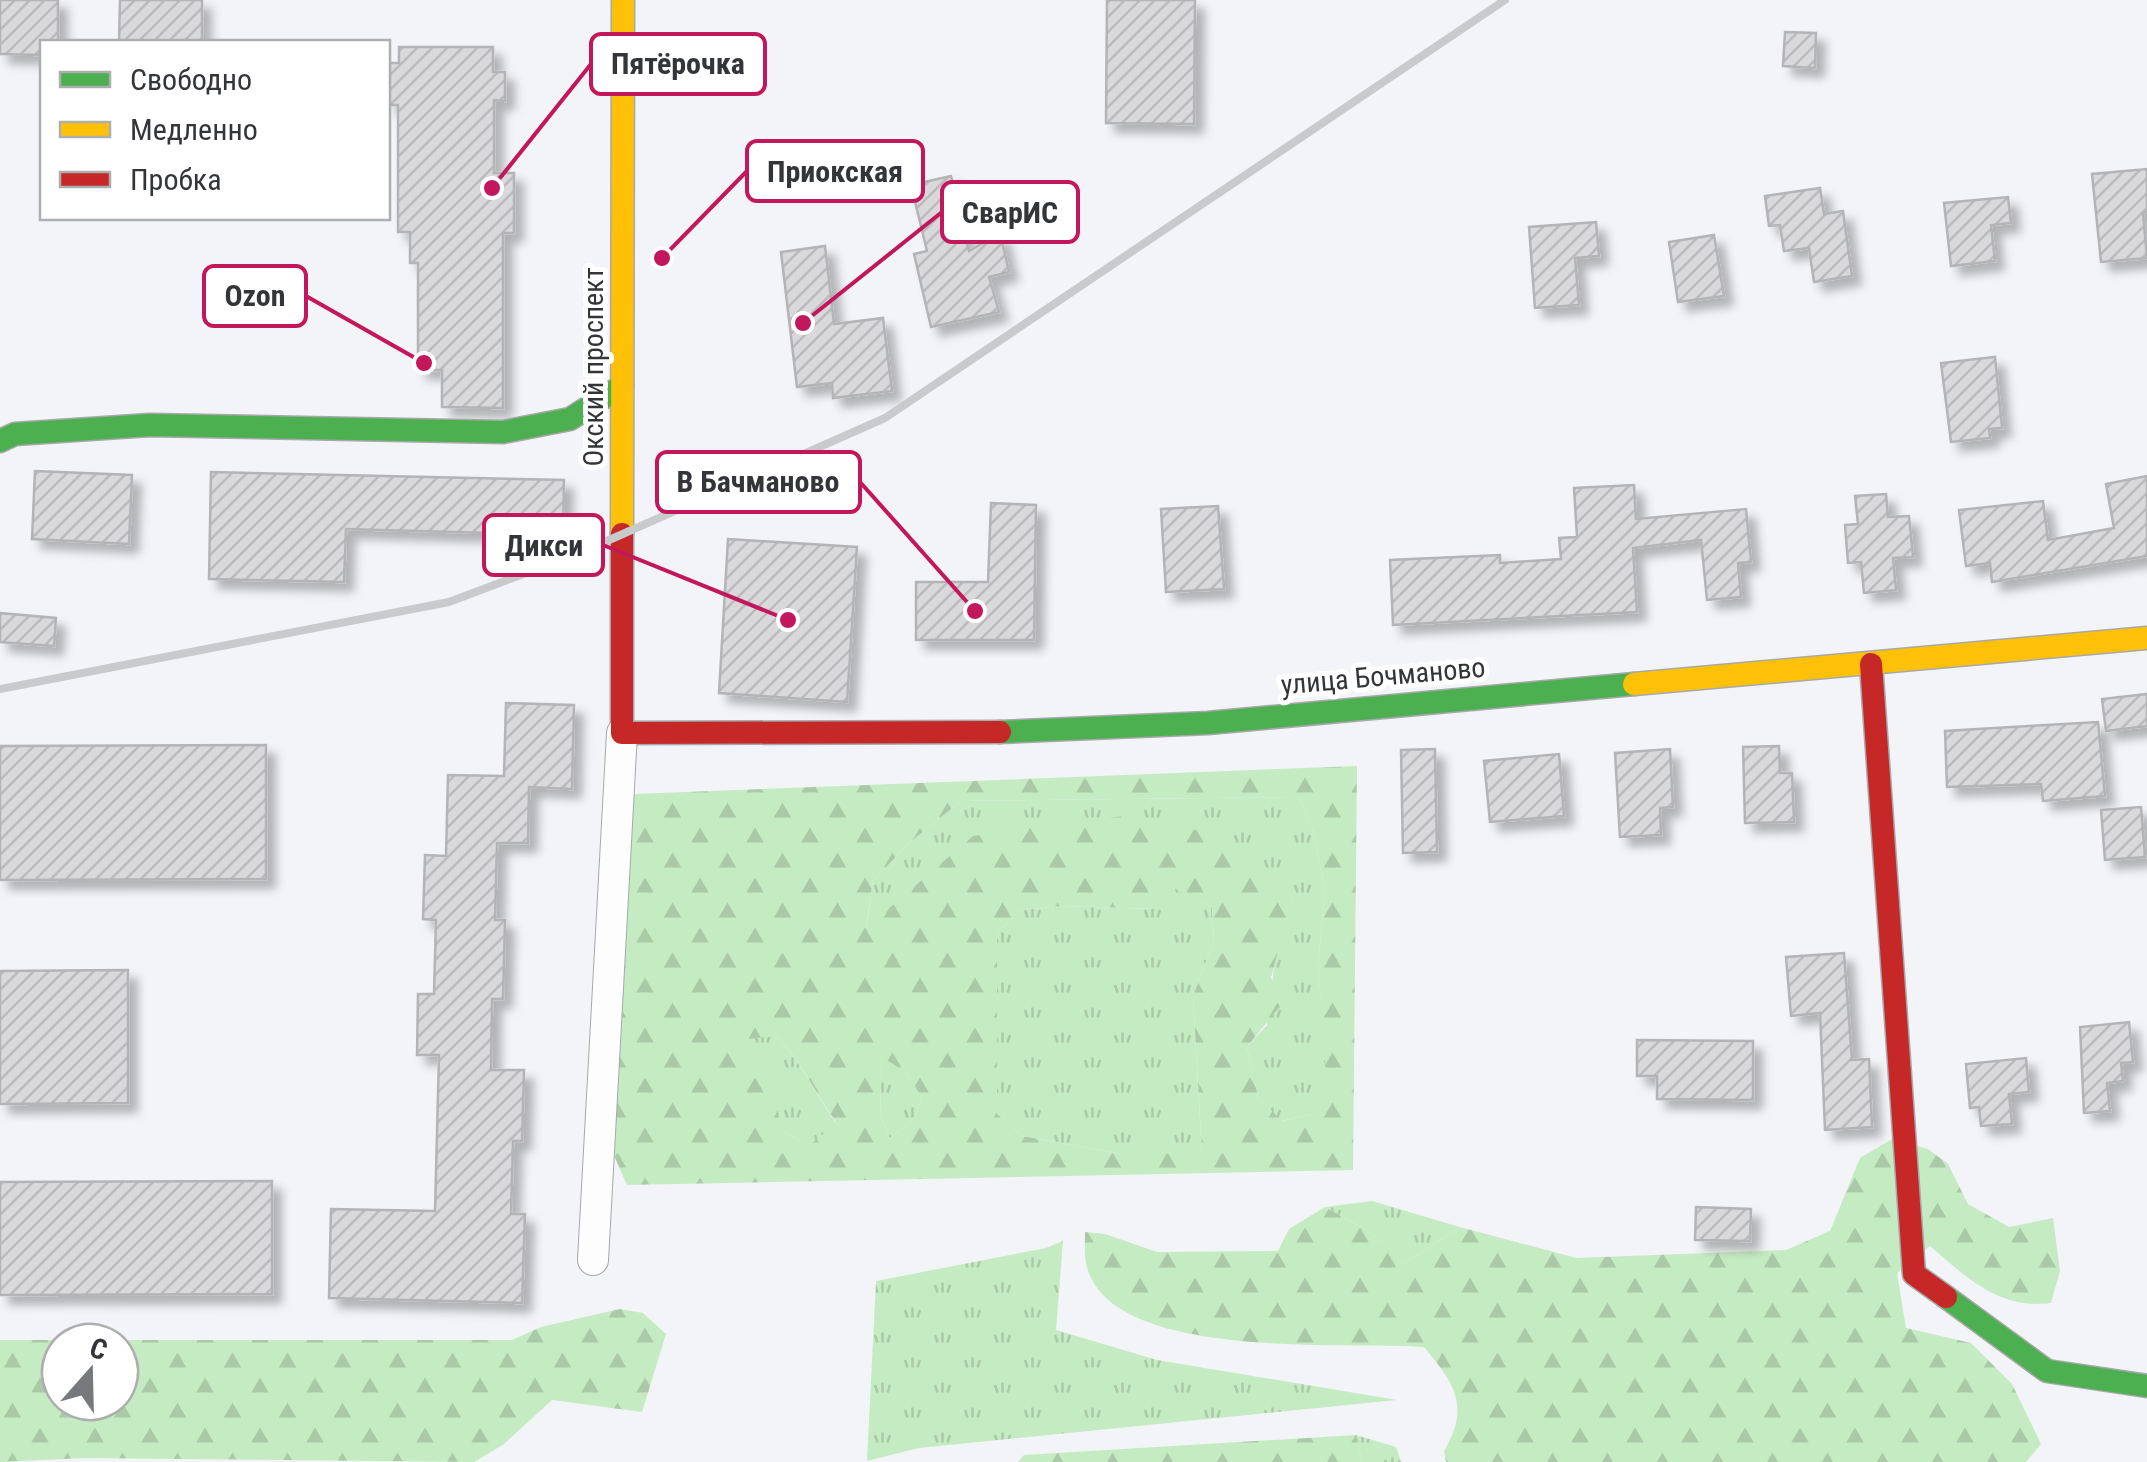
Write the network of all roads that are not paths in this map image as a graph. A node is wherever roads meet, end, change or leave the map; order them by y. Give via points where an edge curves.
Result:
1 (623, 0) edge
2 (622, 386) junction
3 (0, 442) edge
4 (2147, 638) edge
5 (1871, 664) junction
6 (622, 733) junction
7 (592, 1260) dead end
8 (2147, 1386) edge

1 - 2 main road, Окский проспект
2 - 3 main road via 570,419 504,432 150,424 14,434
2 - 6 main road, Окский проспект
4 - 5 main road, улица Бочманово
5 - 6 main road, улица Бочманово via 1054,732
5 - 8 main road via 1914,1274 2047,1371
6 - 7 street

